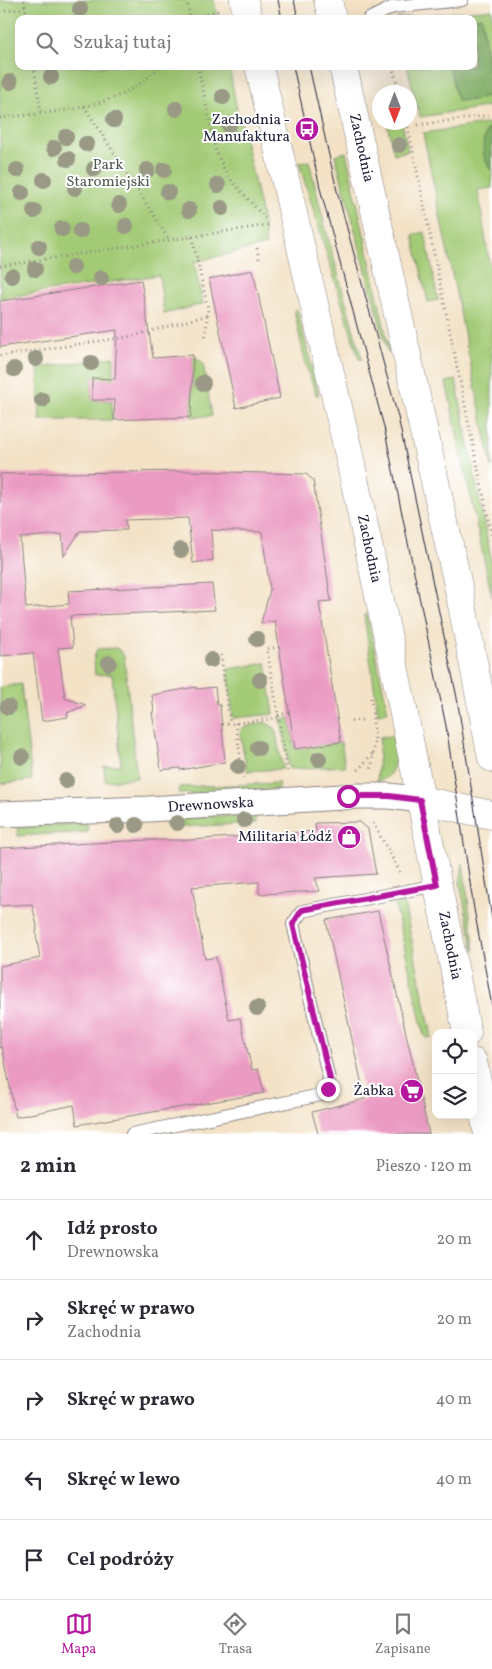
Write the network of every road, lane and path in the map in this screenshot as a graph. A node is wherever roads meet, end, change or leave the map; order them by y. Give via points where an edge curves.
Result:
1 (24, 0) edge
2 (188, 0) edge
3 (328, 0) edge
4 (462, 0) edge
5 (25, 8) junction
6 (239, 10) edge
7 (0, 12) edge
8 (26, 15) edge
9 (190, 15) edge
10 (208, 15) edge
11 (331, 15) edge
12 (377, 15) edge
13 (35, 70) edge
14 (154, 70) edge
15 (199, 70) edge
16 (260, 70) edge
17 (344, 70) edge
18 (393, 70) edge
19 (398, 85) edge
20 (84, 106) junction
21 (40, 112) junction
22 (492, 115) edge
23 (0, 118) edge
24 (418, 125) dead end
25 (409, 130) edge
26 (192, 237) junction
27 (170, 241) junction
28 (256, 248) dead end
29 (259, 259) dead end
30 (0, 266) edge
31 (208, 315) junction
32 (205, 340) dead end
33 (0, 356) edge
34 (492, 537) edge
35 (279, 647) dead end
36 (221, 655) dead end
37 (289, 713) dead end
38 (278, 716) junction
39 (364, 720) dead end
40 (352, 721) dead end
41 (236, 723) junction
42 (230, 724) junction
43 (222, 725) dead end
44 (492, 758) edge
45 (288, 777) dead end
46 (244, 781) dead end
47 (420, 800) junction
48 (0, 814) edge
49 (492, 815) edge
50 (371, 820) dead end
51 (437, 885) junction
52 (409, 890) junction
53 (466, 1029) edge
54 (476, 1074) edge
55 (132, 1134) edge
56 (488, 1134) edge

1 - 5 path
2 - 9 path
3 - 11 main road
4 - 12 lane via 393,7
5 - 7 path
5 - 8 path
6 - 10 path
13 - 21 path
14 - 20 path via 131,90
15 - 26 path via 216,152 227,175 271,224
16 - 47 main road, Zachodnia via 349,455
17 - 44 main road, Zachodnia via 460,590
18 - 19 path
20 - 21 path
20 - 27 path
21 - 23 path
22 - 24 path
25 - 34 path
26 - 27 path
26 - 31 path
27 - 30 path
28 - 29 path
31 - 32 path
31 - 33 path via 133,336
35 - 38 path via 267,649
36 - 42 path
37 - 38 path
38 - 41 path
38 - 45 path
39 - 40 path
41 - 42 path
41 - 46 path
42 - 43 path
47 - 48 street, Drewnowska via 364,795 149,809
47 - 49 main road
47 - 51 main road, Zachodnia
50 - 52 path
51 - 52 lane
51 - 53 main road, Zachodnia
52 - 55 lane via 302,910 296,916 293,924 330,1079 328,1089 321,1094
54 - 56 main road

